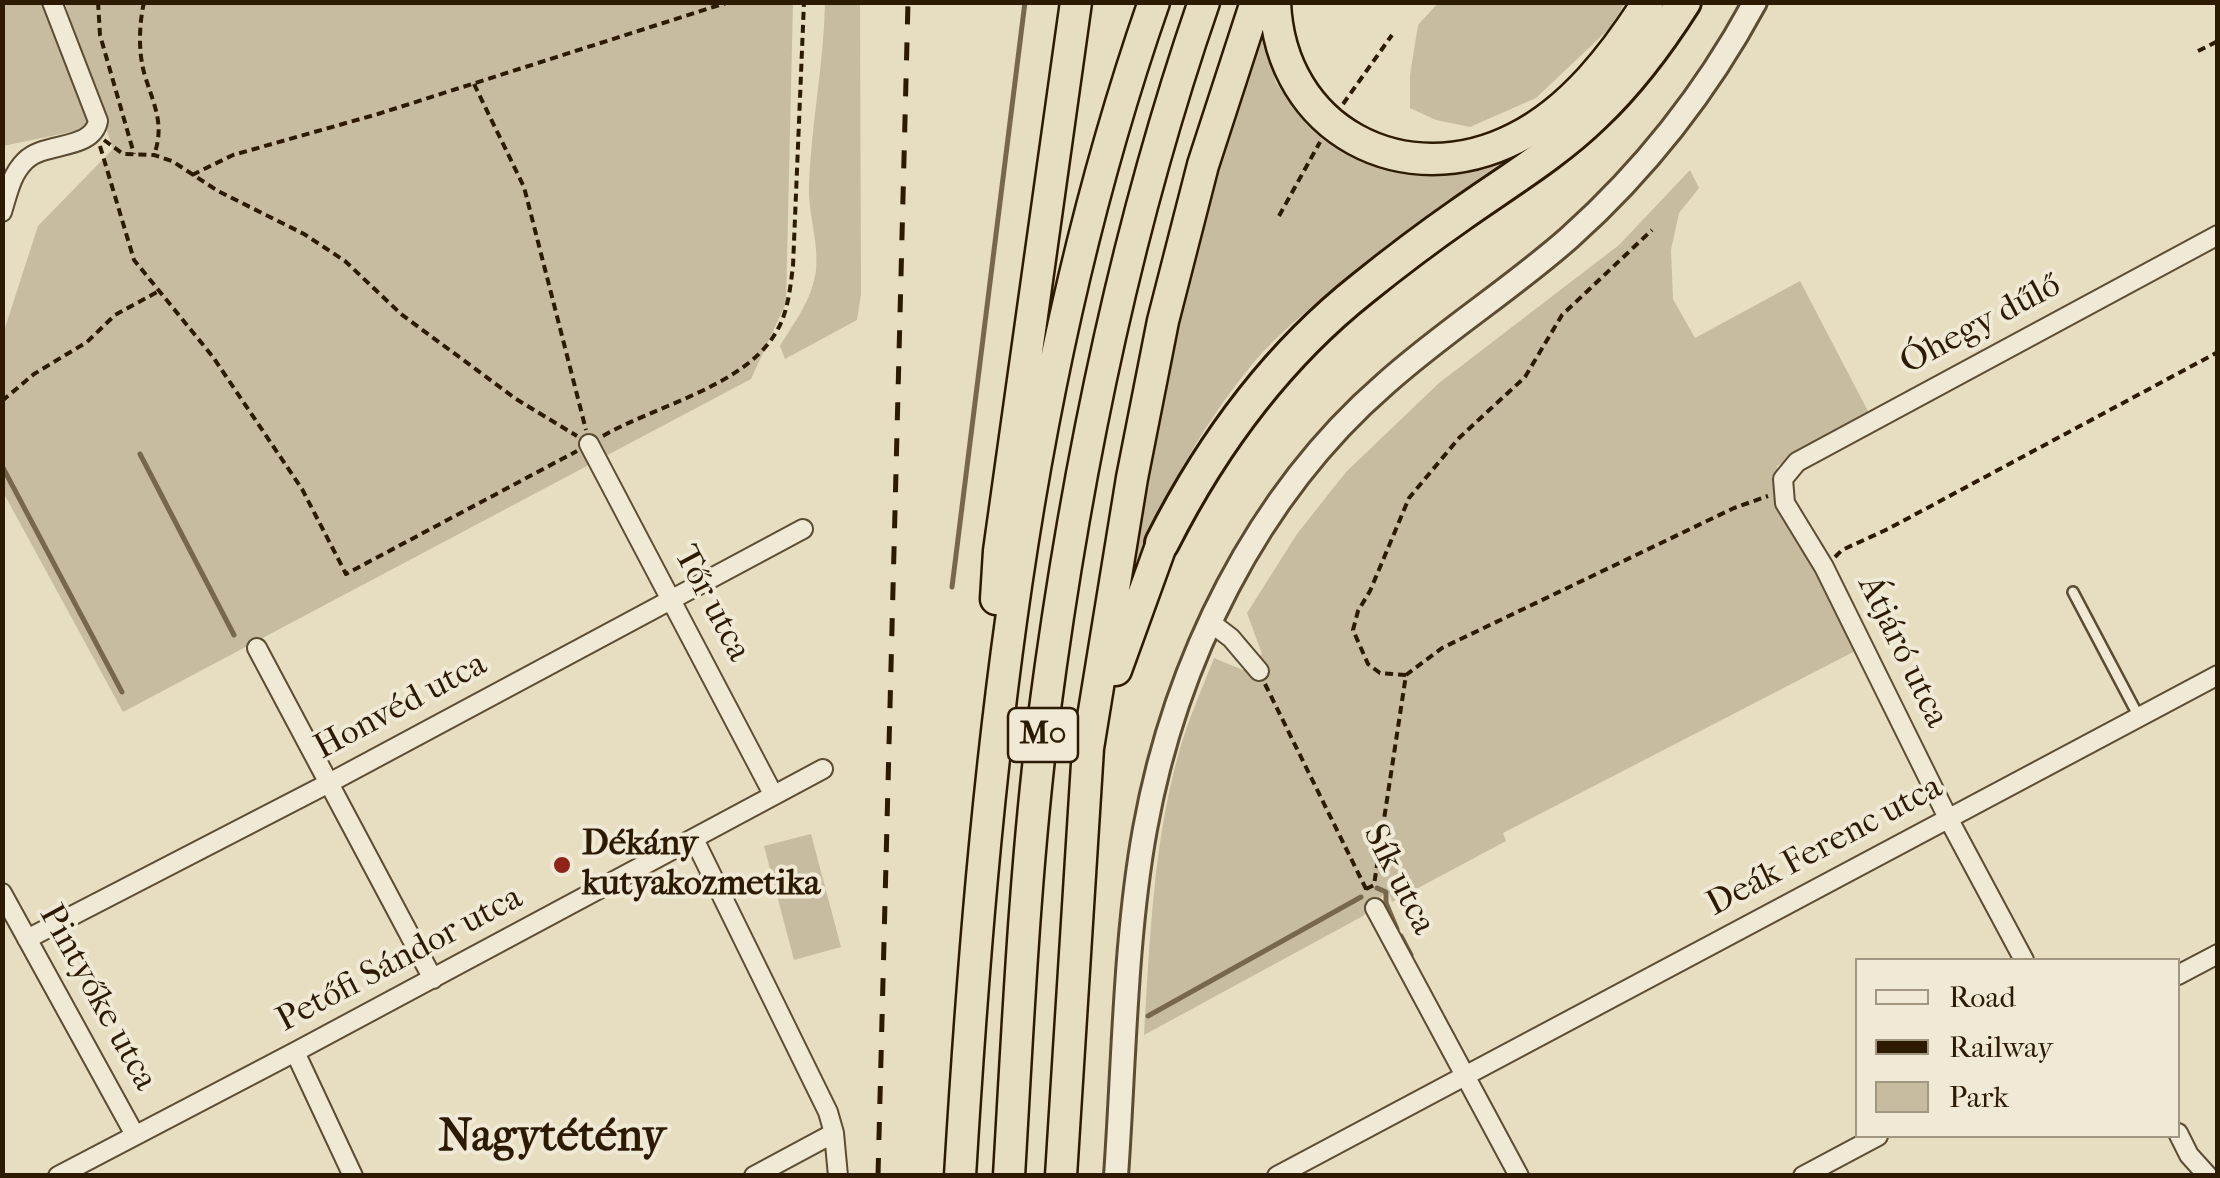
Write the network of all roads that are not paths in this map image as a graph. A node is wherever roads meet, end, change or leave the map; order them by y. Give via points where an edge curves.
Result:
1 (52, 2) edge
2 (1076, 2) edge
3 (1154, 2) edge
4 (1204, 2) edge
5 (1256, 2) edge
6 (1275, 2) edge
7 (1648, 2) edge
8 (1684, 2) edge
9 (1755, 2) edge
10 (2, 212) edge
11 (2218, 235) edge
12 (589, 444) road end
13 (1782, 485) joint
14 (803, 530) dead end
15 (1162, 543) joint
16 (2073, 592) dead end
17 (673, 599) junction
18 (1210, 622) junction
19 (257, 648) dead end
20 (1259, 671) road end
21 (2218, 675) edge
22 (2139, 717) junction
23 (996, 734) junction
24 (823, 769) dead end
25 (331, 782) junction
26 (772, 794) junction
27 (1948, 818) junction
28 (694, 839) junction
29 (1080, 844) junction
30 (2, 893) edge
31 (1375, 908) road end
32 (27, 939) junction
33 (2218, 954) edge
34 (2023, 958) edge
35 (2180, 974) edge
36 (433, 979) junction
37 (296, 1052) junction
38 (1464, 1077) junction
39 (834, 1133) junction
40 (135, 1135) junction
41 (2180, 1137) edge
42 (1874, 1138) edge
43 (58, 1176) edge
44 (353, 1176) edge
45 (754, 1176) edge
46 (838, 1176) edge
47 (960, 1176) edge
48 (1009, 1176) edge
49 (1061, 1176) edge
50 (1116, 1176) edge
51 (1277, 1176) edge
52 (1519, 1176) edge
53 (1803, 1176) edge
54 (2208, 1176) edge

1 - 10 street via 98,121 96,132 28,158 14,174
2 - 23 highway via 999,551
3 - 23 highway, M0 via 1097,193 1050,391
4 - 48 highway, M0 via 1125,281 1069,556 1029,870
5 - 29 highway via 1163,321 1103,653
6 - 7 highway via 1291,74 1316,110 1373,150 1429,160 1489,151 1555,112 1610,56
8 - 15 highway via 1640,66 1592,118 1362,288 1300,346 1214,452
9 - 18 street via 1696,102 1617,193 1382,386 1330,440 1265,525
11 - 13 street, Óhegy dűlő via 1796,462
12 - 17 street, Tőr utca
13 - 27 street, Átjáró utca via 1785,504 1824,567
14 - 17 street, Honvéd utca
15 - 29 highway via 1112,682
16 - 22 lane
17 - 25 street, Honvéd utca
17 - 26 street, Tőr utca
18 - 20 street
18 - 50 street via 1166,740 1145,827
19 - 25 street
21 - 22 street, Deák Ferenc utca
22 - 27 street, Deák Ferenc utca
23 - 47 highway, M0
24 - 26 street, Petőfi Sándor utca
25 - 32 street, Honvéd utca
25 - 36 street
26 - 28 street, Petőfi Sándor utca
27 - 34 street, Átjáró utca
27 - 38 street, Deák Ferenc utca
28 - 36 street, Petőfi Sándor utca
28 - 39 street
29 - 49 highway
30 - 32 street, Pintyőke utca
31 - 38 street, Sík utca
32 - 40 street, Pintyőke utca
33 - 35 street
36 - 37 street, Petőfi Sándor utca
37 - 40 street, Petőfi Sándor utca
37 - 44 street
38 - 51 street, Deák Ferenc utca
38 - 52 street, Sík utca
39 - 45 street
39 - 46 street
40 - 43 street, Petőfi Sándor utca
41 - 54 street
42 - 53 street

